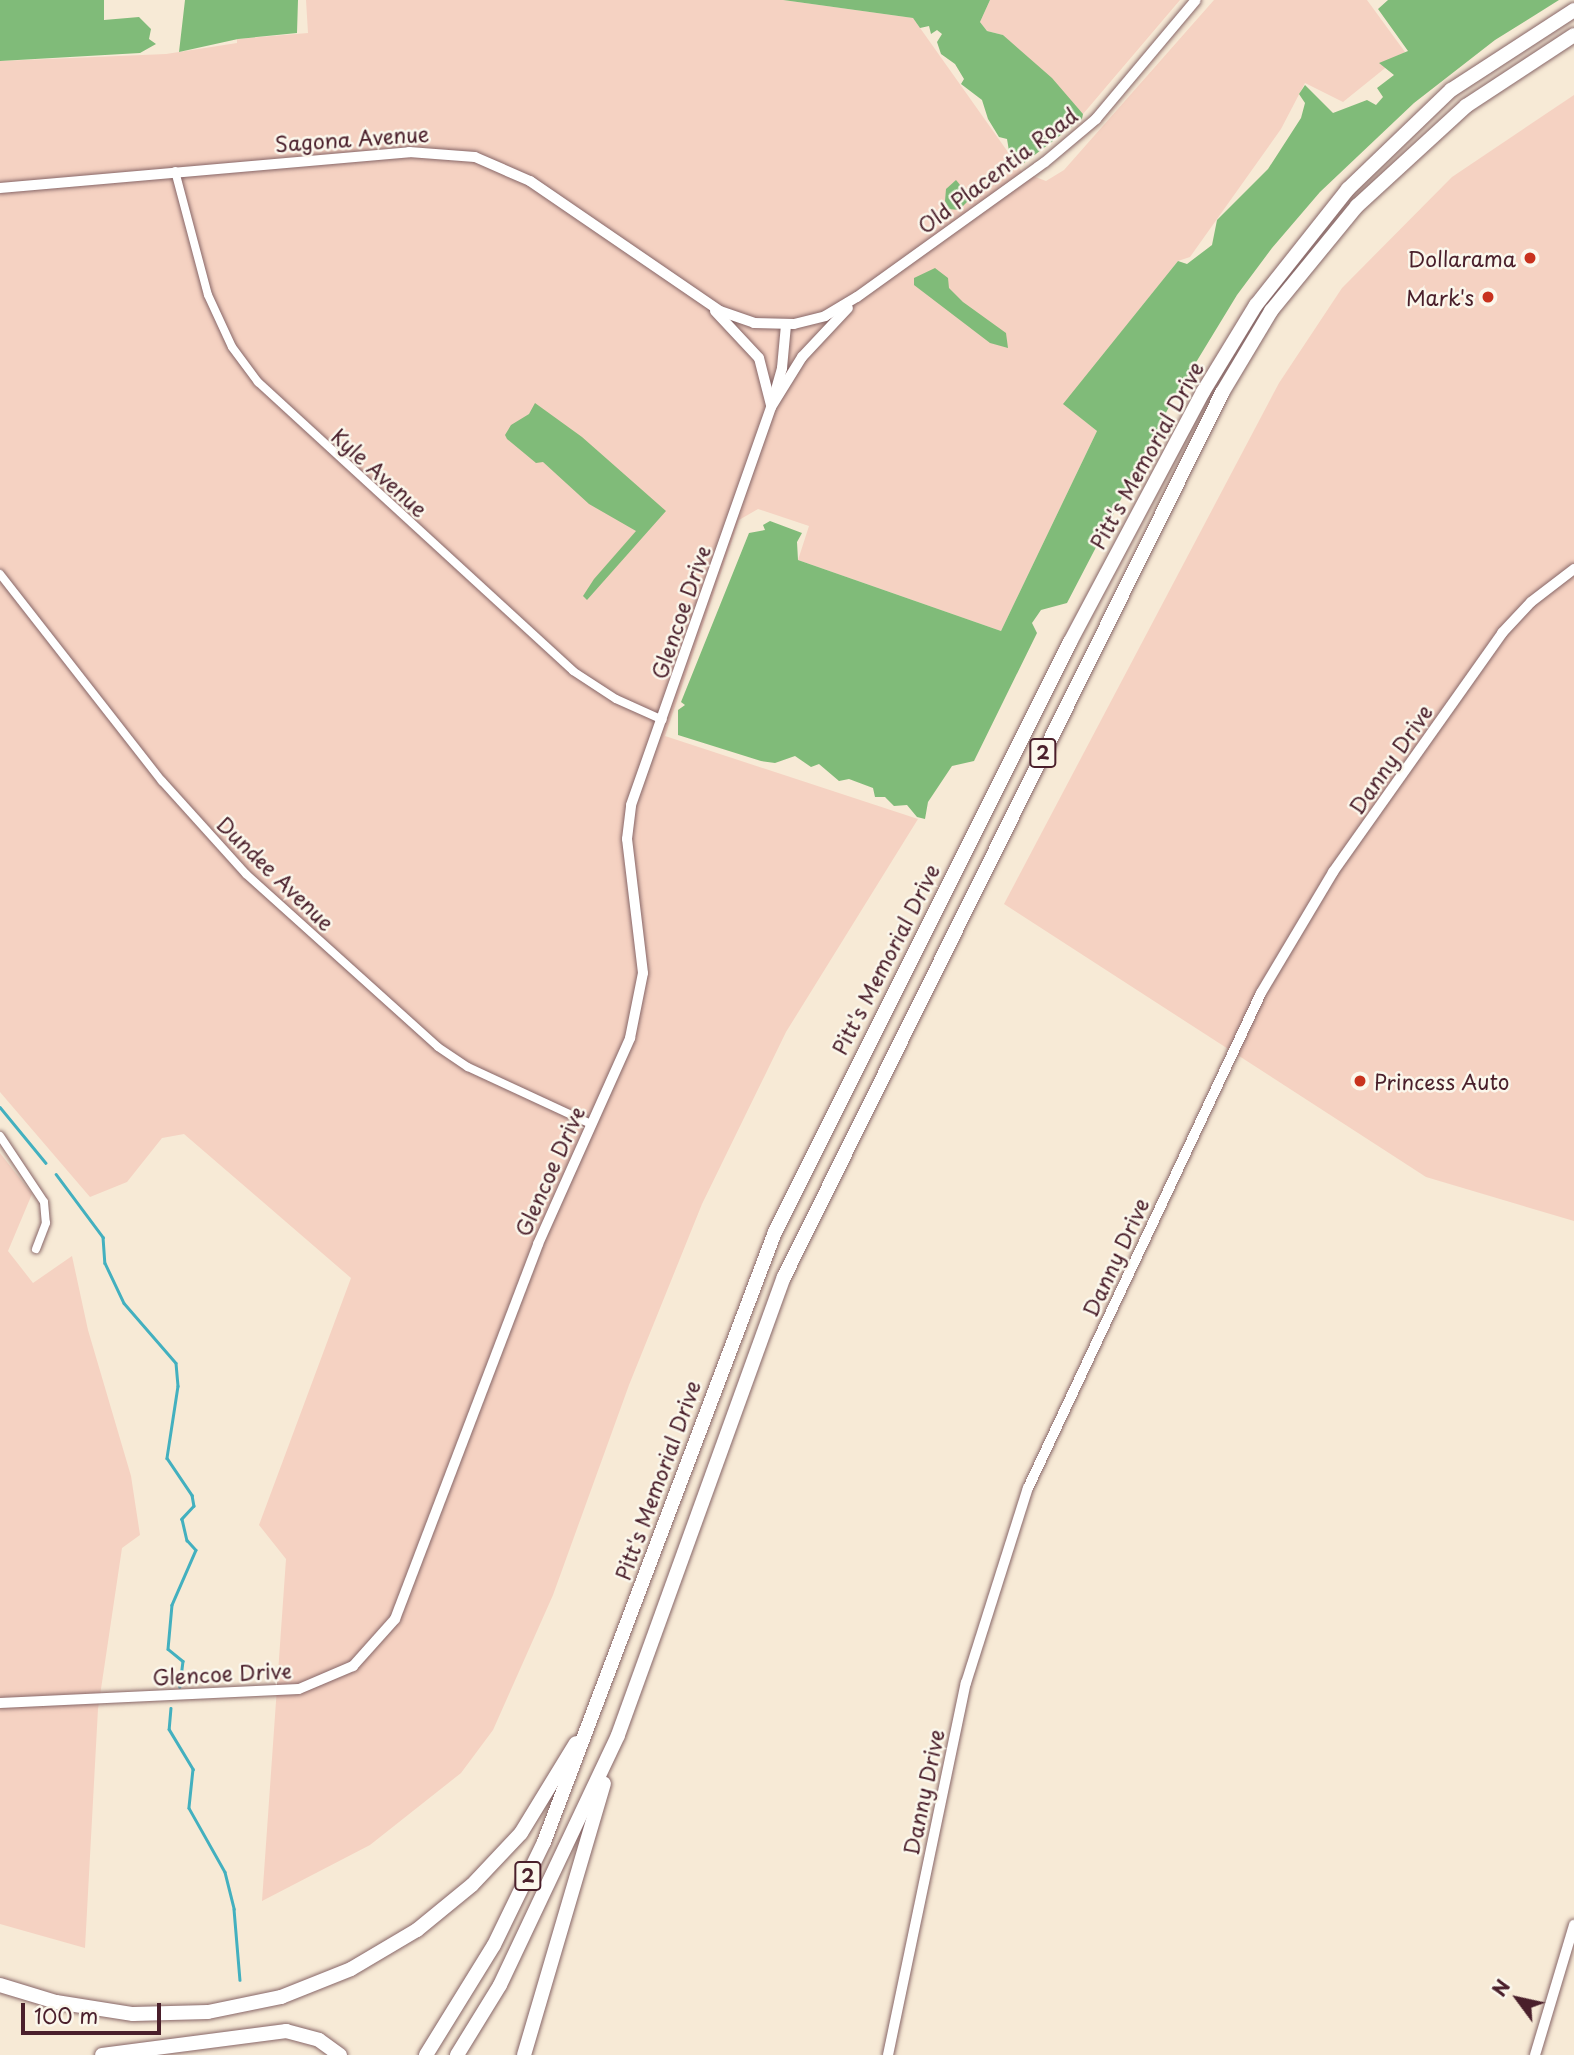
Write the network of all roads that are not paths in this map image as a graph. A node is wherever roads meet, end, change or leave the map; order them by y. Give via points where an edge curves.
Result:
1 (1196, 0) edge
2 (1574, 10) edge
3 (1574, 35) edge
4 (176, 171) junction
5 (0, 188) edge
6 (857, 297) junction
7 (711, 306) junction
8 (786, 325) junction
9 (771, 407) junction
10 (1574, 569) edge
11 (0, 574) edge
12 (663, 720) junction
13 (591, 1124) junction
14 (0, 1136) edge
15 (36, 1249) dead end
16 (605, 1685) junction
17 (0, 1703) edge
18 (618, 1735) junction
19 (1574, 1925) edge
20 (0, 1985) edge
21 (102, 2055) edge
22 (340, 2055) edge
23 (426, 2055) edge
24 (457, 2055) edge
25 (524, 2055) edge
26 (888, 2055) edge
27 (1535, 2055) edge

1 - 6 main road, Old Placentia Road via 1096,119 990,203
2 - 16 highway, Pitt's Memorial Drive / 2 via 1451,90 1348,189 1256,305 1203,392 1057,666 775,1232
3 - 18 highway, Pitt's Memorial Drive / 2 via 1466,106 1357,206 1271,312 1222,393 784,1277
4 - 5 main road, Sagona Avenue
4 - 7 main road, Sagona Avenue via 409,152 475,157 530,181
4 - 12 street, Kyle Avenue via 208,295 232,347 258,382 566,665 616,699
6 - 8 main road, Old Placentia Road via 825,316
6 - 9 main road via 807,350
7 - 8 main road, Sagona Avenue via 746,321
7 - 9 main road via 759,358
8 - 9 street, Glencoe Drive via 782,368
9 - 12 street, Glencoe Drive
10 - 26 street, Danny Drive via 1531,602 1502,634 1333,872 1261,993 1028,1488 966,1683
11 - 13 street, Dundee Avenue via 162,781 246,874 438,1047 468,1067
12 - 13 street, Glencoe Drive via 639,780 627,831 642,988 630,1038
13 - 17 street, Glencoe Drive via 538,1244 401,1609 369,1653 337,1676 292,1690
14 - 15 street via 44,1202 46,1223
16 - 20 highway via 562,1770 521,1833 463,1893 417,1930 351,1969 281,1997 208,2012 133,2014 55,2002
16 - 23 highway, Pitt's Memorial Drive / 2 via 520,1894
18 - 24 highway, Pitt's Memorial Drive / 2 via 530,1925
18 - 25 highway
19 - 27 main road
21 - 22 highway via 286,2031 319,2039

